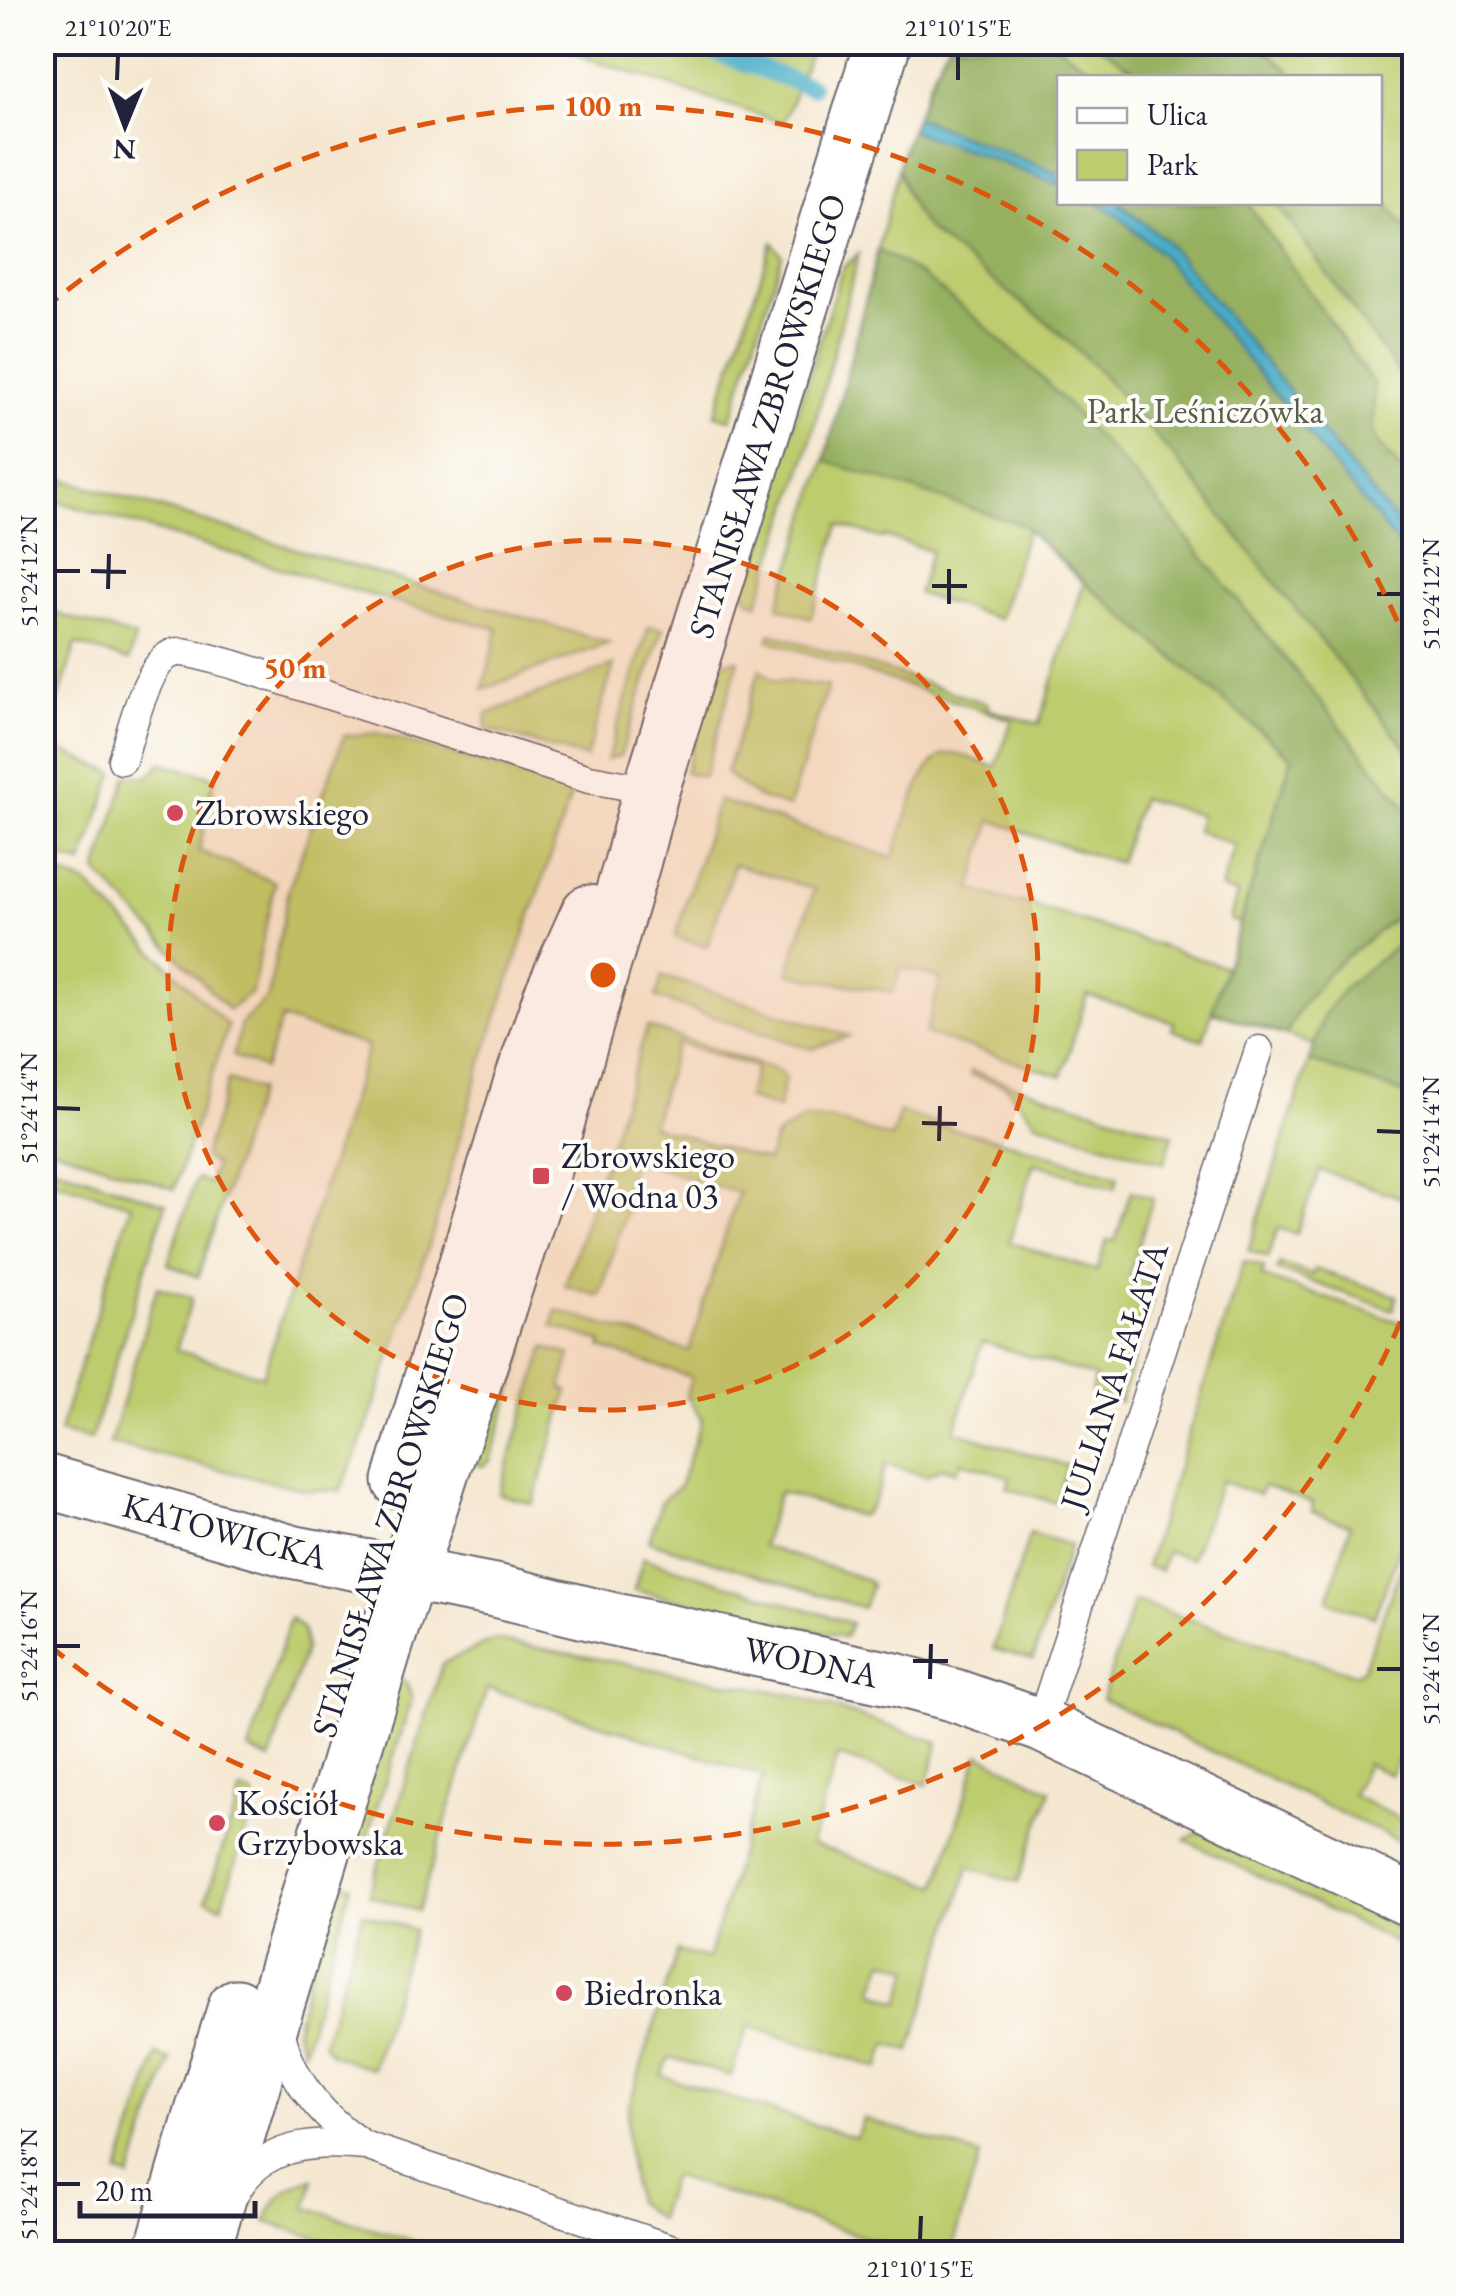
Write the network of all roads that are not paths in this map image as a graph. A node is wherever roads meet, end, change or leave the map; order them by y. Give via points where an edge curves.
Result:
1 (883, 42) edge
2 (122, 760) dead end
3 (651, 790) junction
4 (1259, 1050) dead end
5 (42, 1480) edge
6 (392, 1572) junction
7 (1040, 1724) junction
8 (1414, 1902) edge
9 (277, 2000) junction
10 (366, 2146) junction
11 (188, 2253) edge
12 (687, 2254) edge

1 - 3 street, STANISŁAWA ZBROWSKIEGO
2 - 3 lane via 148,683 161,659 176,652 589,779
3 - 6 street, STANISŁAWA ZBROWSKIEGO via 541,1176 473,1383
4 - 7 lane, JULIANA FAŁATA
5 - 6 street, KATOWICKA via 276,1548
6 - 7 street, WODNA via 897,1680
6 - 9 street, STANISŁAWA ZBROWSKIEGO
6 - 11 street, STANISŁAWA ZBROWSKIEGO via 209,2091
7 - 8 street, WODNA
9 - 10 lane via 282,2040 297,2078 320,2111
9 - 11 street, STANISŁAWA ZBROWSKIEGO
10 - 11 lane via 310,2144 260,2163
10 - 12 lane

